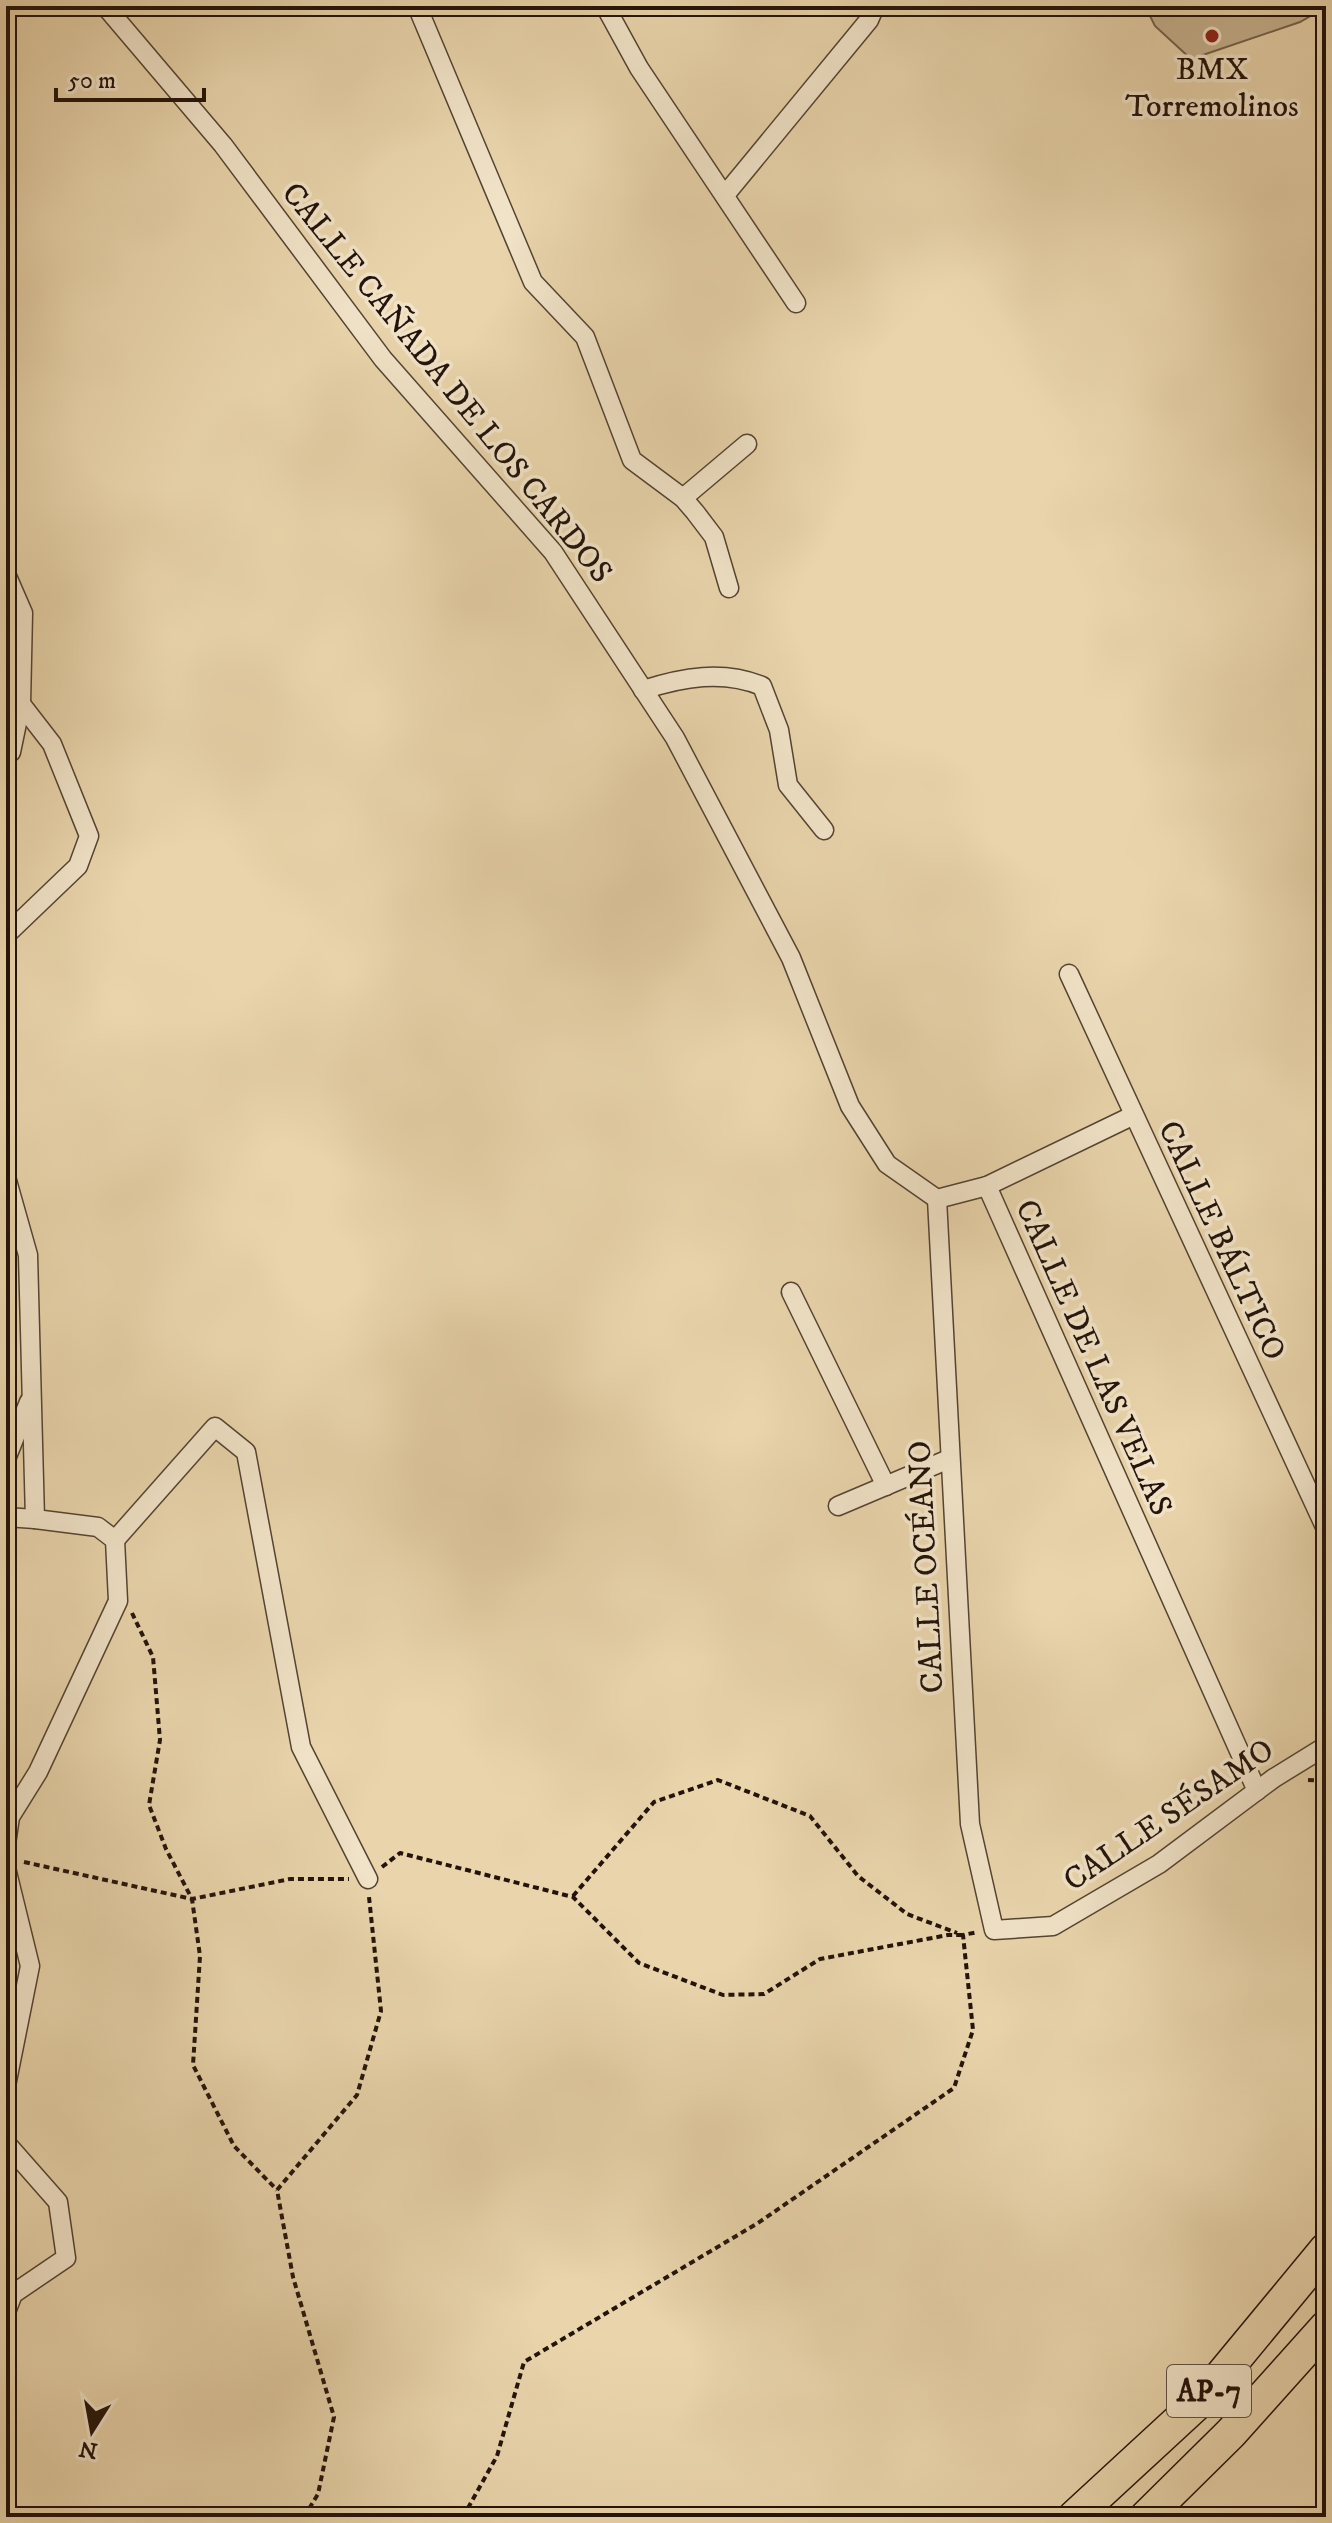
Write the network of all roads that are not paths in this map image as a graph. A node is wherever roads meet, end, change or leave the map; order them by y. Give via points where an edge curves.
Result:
1 (105, 6) edge
2 (417, 6) edge
3 (605, 6) edge
4 (875, 6) edge
5 (725, 195) junction
6 (796, 303) dead end
7 (747, 444) dead end
8 (683, 498) junction
9 (6, 574) edge
10 (729, 588) dead end
11 (643, 690) junction
12 (21, 704) junction
13 (6, 755) edge
14 (824, 830) dead end
15 (6, 935) edge
16 (1069, 974) dead end
17 (1132, 1116) junction
18 (6, 1177) edge
19 (987, 1186) junction
20 (937, 1199) junction
21 (791, 1292) dead end
22 (33, 1392) junction
23 (6, 1459) edge
24 (949, 1459) junction
25 (886, 1486) junction
26 (838, 1506) dead end
27 (6, 1517) edge
28 (35, 1519) junction
29 (1326, 1529) edge
30 (115, 1540) junction
31 (1326, 1746) edge
32 (1257, 1791) junction
33 (6, 1844) edge
34 (14, 1865) edge
35 (368, 1879) road end
36 (994, 1930) joint
37 (6, 2086) edge
38 (6, 2143) edge
39 (1326, 2249) edge
40 (6, 2312) edge
41 (1326, 2327) edge
42 (1074, 2517) edge
43 (1146, 2517) edge

1 - 11 street, CALLE CAÑADA DE LOS CARDOS via 223,145 383,359 553,552
2 - 8 street via 533,282 585,337 632,460
3 - 5 street via 639,68
4 - 5 street via 869,20
5 - 6 street
7 - 8 street
8 - 10 street via 714,537
9 - 12 street via 23,613
11 - 14 street via 677,679 736,675 762,686 779,730 788,785
11 - 20 street via 675,738 791,958 850,1106 887,1164
12 - 13 street
12 - 15 street via 52,744 89,836 78,866
16 - 17 street, CALLE BÁLTICO
17 - 19 street
17 - 29 street, CALLE BÁLTICO
18 - 22 street via 28,1255
19 - 20 street, CALLE DE LAS VELAS
19 - 32 street, CALLE DE LAS VELAS
20 - 24 street, CALLE OCÉANO
21 - 25 street
22 - 23 street
22 - 28 street
24 - 25 street
24 - 36 street, CALLE OCÉANO via 970,1824
25 - 26 street
27 - 28 street
28 - 30 street via 98,1527
30 - 33 street via 118,1601 38,1772 10,1817
30 - 35 street via 215,1427 246,1452 301,1747
31 - 32 street, CALLE SÉSAMO
32 - 36 street, CALLE SÉSAMO via 1159,1864 1053,1926
34 - 37 street via 30,1966
38 - 40 street via 58,2202 66,2258 13,2294
39 - 42 highway, AP-7 via 1202,2399
41 - 43 highway, AP-7

